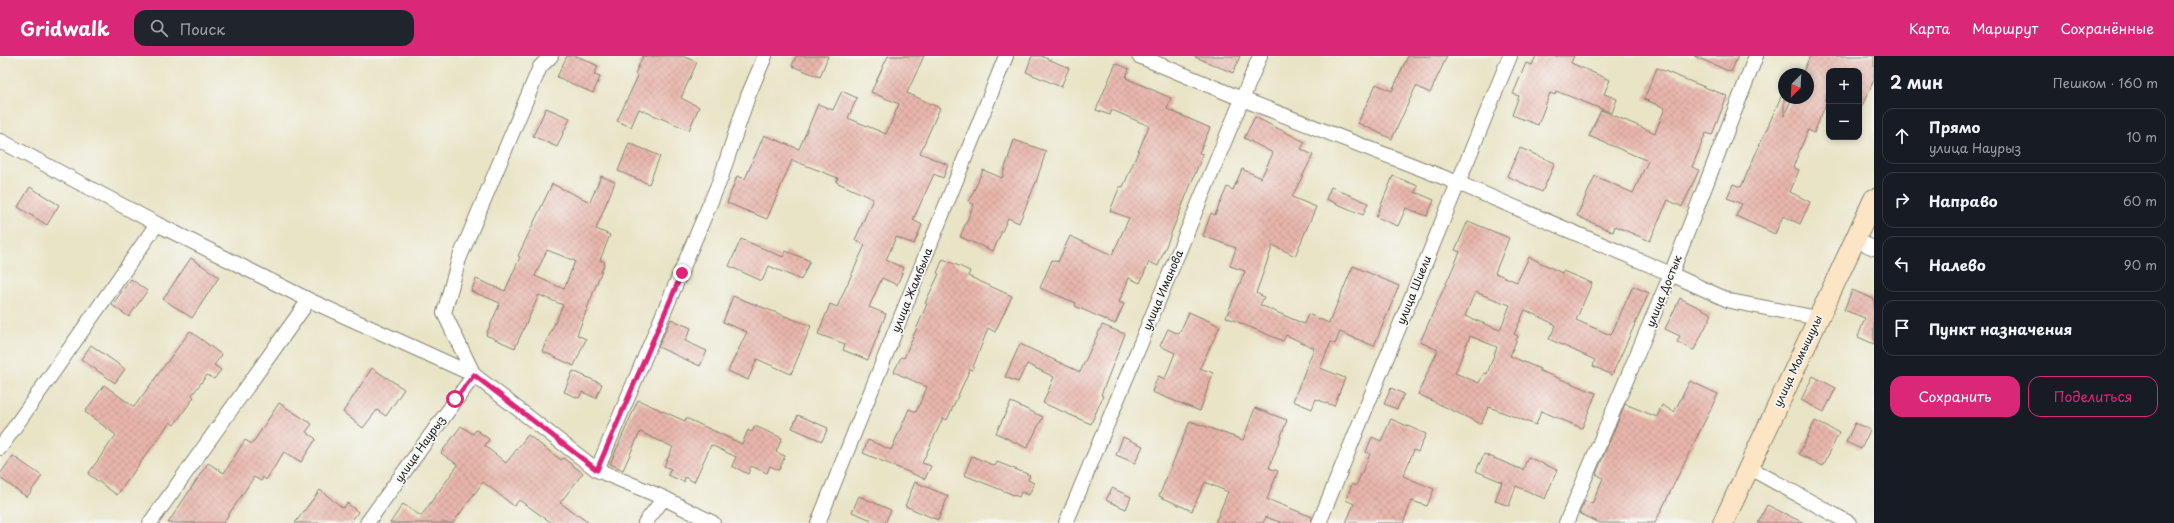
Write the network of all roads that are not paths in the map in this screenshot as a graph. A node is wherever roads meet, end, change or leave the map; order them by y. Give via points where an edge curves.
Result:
1 (551, 56) edge
2 (765, 56) edge
3 (1006, 56) edge
4 (1139, 56) edge
5 (1260, 56) edge
6 (1510, 56) edge
7 (1756, 56) edge
8 (1242, 99) junction
9 (0, 141) edge
10 (1458, 183) junction
11 (1874, 199) edge
12 (157, 224) junction
13 (1855, 240) junction
14 (1874, 248) edge
15 (1671, 274) junction
16 (309, 300) junction
17 (1818, 318) junction
18 (474, 375) junction
19 (0, 448) edge
20 (1748, 467) junction
21 (597, 470) junction
22 (664, 498) junction
23 (150, 523) edge
24 (367, 523) edge
25 (645, 523) edge
26 (713, 523) edge
27 (818, 523) edge
28 (1066, 523) edge
29 (1319, 523) edge
30 (1566, 523) edge
31 (1723, 523) edge
32 (1849, 523) edge

1 - 18 street via 540,67 459,259 444,313
2 - 21 street via 748,96 720,180
3 - 27 street, улица Жамбыла
4 - 8 street
5 - 8 street, улица Иманова
6 - 10 street, улица Шиели
7 - 15 street, улица Достык
8 - 10 street
8 - 28 street, улица Иманова
9 - 12 street
10 - 15 street
10 - 29 street, улица Шиели
11 - 13 street, улица Момышулы
12 - 16 street
12 - 19 street
13 - 14 street
13 - 17 street, улица Момышулы
15 - 17 street via 1730,301
15 - 30 street, улица Достык
16 - 18 street
16 - 23 street
17 - 20 street, улица Момышулы
18 - 21 street
18 - 24 street, улица Наурыз
20 - 31 street, улица Момышулы
20 - 32 street
21 - 22 street
22 - 25 street
22 - 26 street

